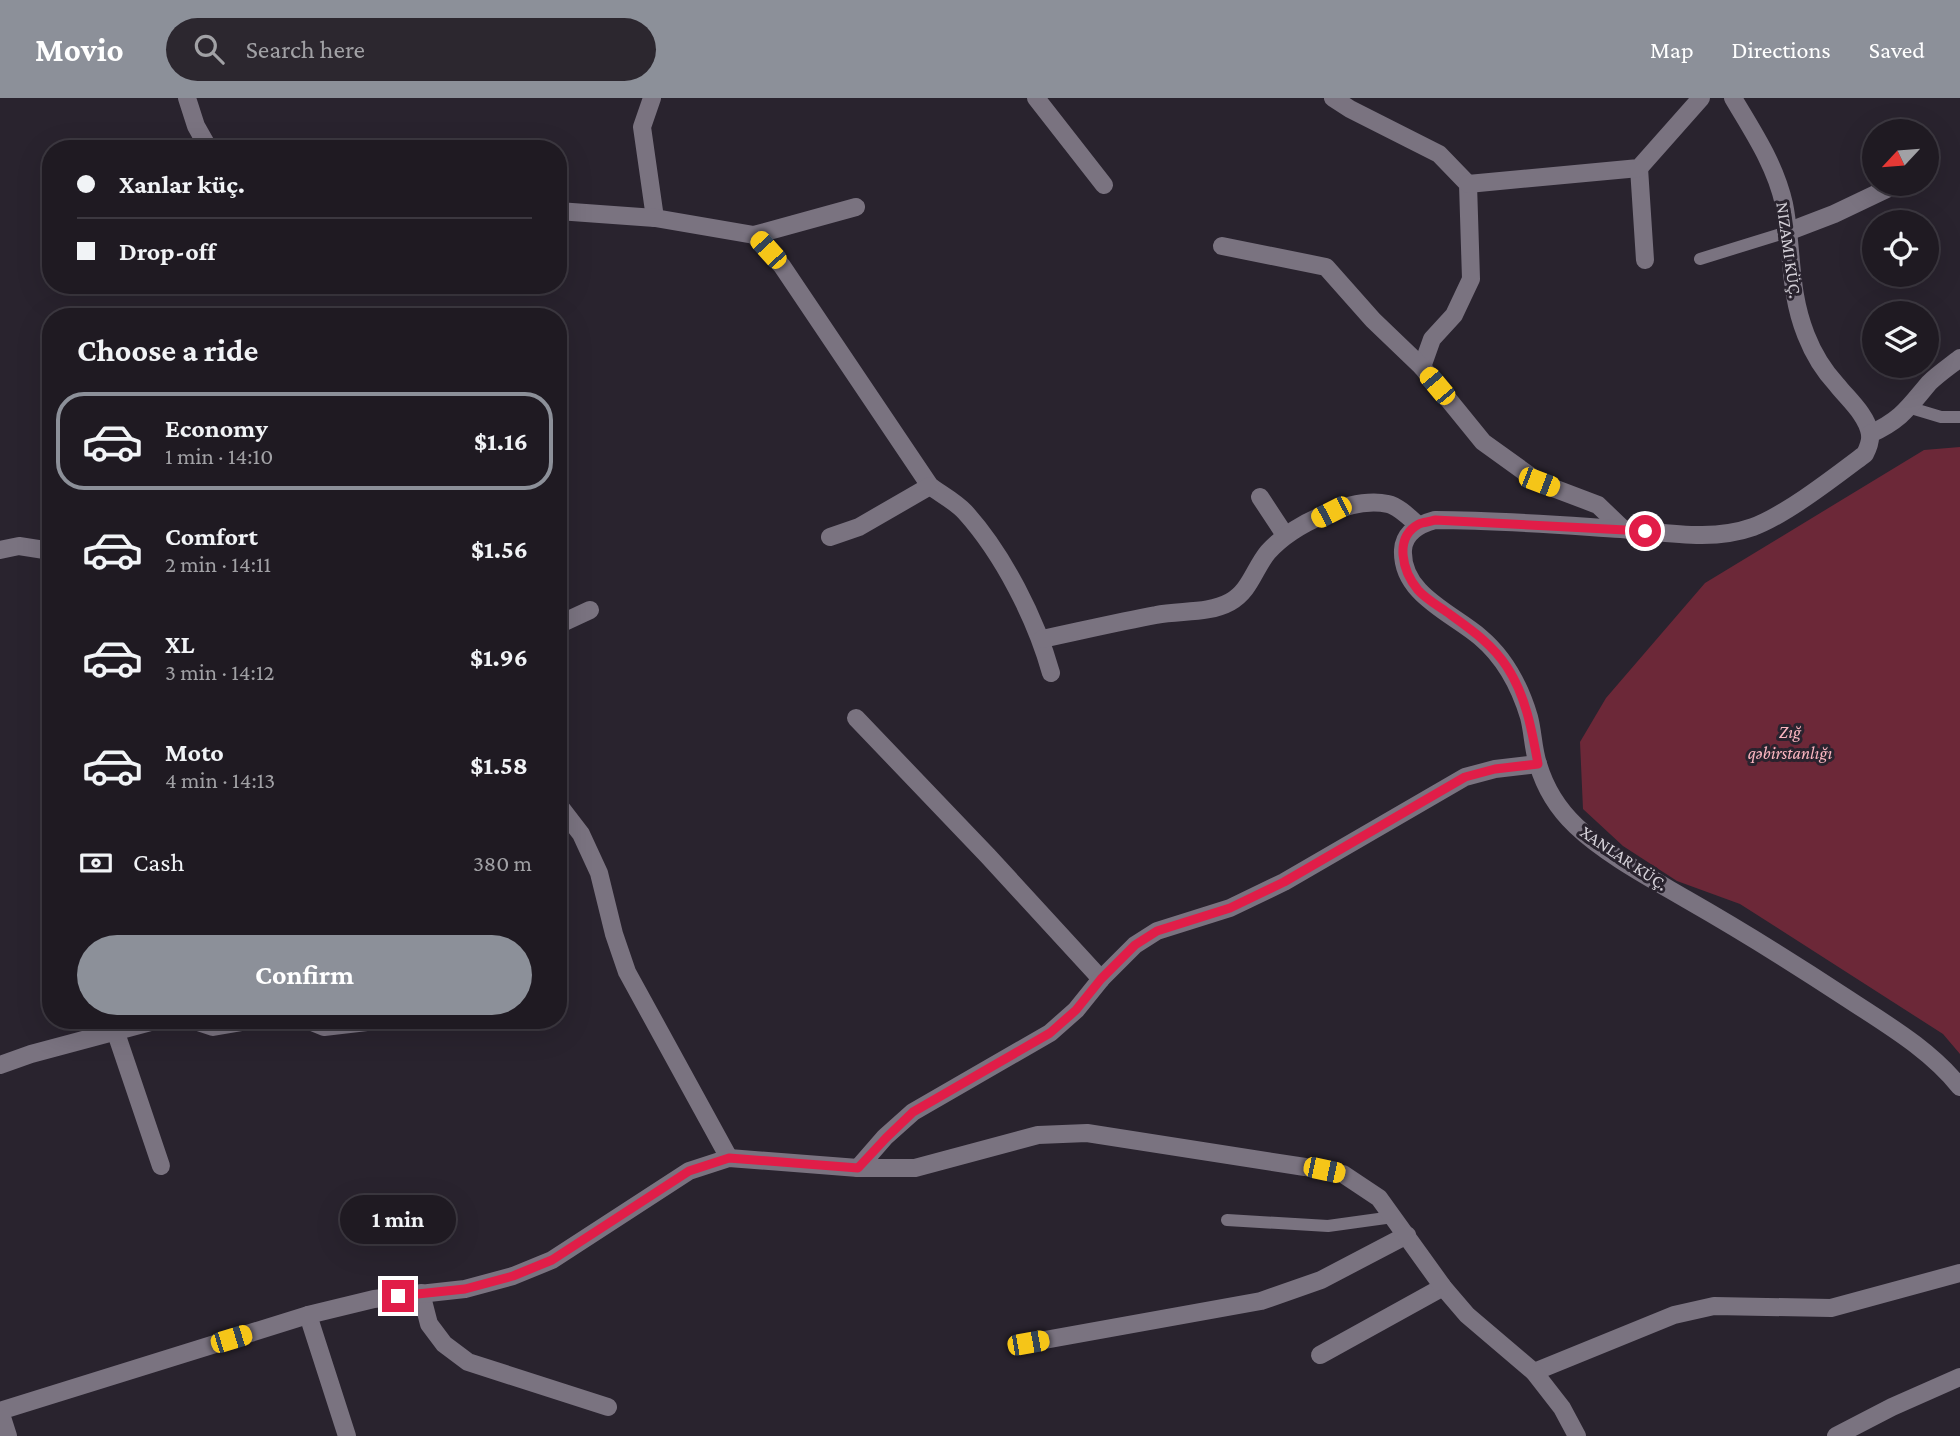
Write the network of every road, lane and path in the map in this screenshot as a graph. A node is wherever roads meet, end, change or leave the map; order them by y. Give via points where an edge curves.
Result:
1 (187, 98) edge
2 (652, 98) edge
3 (1037, 98) edge
4 (1333, 98) edge
5 (1700, 98) edge
6 (1733, 98) edge
7 (204, 140) edge
8 (1639, 168) junction
9 (1468, 184) junction
10 (1104, 185) dead end
11 (1872, 196) edge
12 (856, 207) dead end
13 (567, 212) edge
14 (654, 218) junction
15 (1787, 232) junction
16 (754, 235) junction
17 (1222, 246) dead end
18 (1700, 259) dead end
19 (1645, 260) dead end
20 (1960, 358) edge
21 (1422, 368) junction
22 (1911, 408) junction
23 (1960, 417) edge
24 (1870, 434) junction
25 (930, 486) junction
26 (1260, 497) dead end
27 (1418, 525) junction
28 (1623, 529) junction
29 (1285, 535) junction
30 (830, 537) dead end
31 (0, 550) edge
32 (42, 550) edge
33 (590, 610) dead end
34 (567, 622) edge
35 (1042, 639) junction
36 (1051, 673) dead end
37 (856, 718) dead end
38 (1538, 764) junction
39 (567, 816) edge
40 (1101, 979) junction
41 (129, 1029) edge
42 (116, 1033) junction
43 (0, 1065) edge
44 (1960, 1087) edge
45 (729, 1158) junction
46 (161, 1166) dead end
47 (858, 1168) junction
48 (1394, 1217) junction
49 (1227, 1220) dead end
50 (1407, 1235) junction
51 (1960, 1273) edge
52 (1443, 1287) junction
53 (421, 1293) junction
54 (308, 1315) junction
55 (1028, 1343) dead end
56 (1320, 1354) dead end
57 (1534, 1372) junction
58 (1960, 1377) edge
59 (608, 1407) dead end
60 (8, 1436) edge
61 (347, 1436) edge
62 (1577, 1436) edge
63 (1836, 1436) edge

1 - 7 street
2 - 14 street via 642,127
3 - 10 street
4 - 9 street via 1439,154
5 - 8 street
6 - 15 street, NIZAMI KÜÇ. via 1772,164
8 - 9 street
8 - 19 street
9 - 21 street via 1471,279 1454,315 1432,339
11 - 15 street
12 - 16 street
13 - 14 street
14 - 16 street
15 - 18 lane
15 - 24 street, NIZAMI KÜÇ. via 1792,282 1807,337
16 - 25 street via 782,266
17 - 21 street via 1326,267
20 - 22 street via 1931,381
21 - 28 street via 1483,442 1539,482 1598,505
22 - 23 lane
22 - 24 street
24 - 28 street via 1865,454 1755,526 1714,535
25 - 30 street via 859,527
25 - 35 street via 964,510 992,548
26 - 29 street
27 - 28 street via 1449,520
27 - 29 street via 1390,504 1366,503 1331,512
27 - 38 street, XANLAR KÜÇ. via 1403,545 1406,572 1418,590 1480,636 1508,668 1529,718
29 - 35 street via 1266,554 1244,592 1228,603
31 - 32 street via 19,546
33 - 34 street
35 - 36 street
37 - 40 street
38 - 40 street via 1465,777 1284,882 1230,908 1157,931 1135,945
38 - 44 street, XANLAR KÜÇ. via 1550,794 1578,829 1917,1044
39 - 45 street via 599,873 628,972
40 - 47 street via 1050,1033 913,1112
41 - 42 street
42 - 43 street
42 - 46 street
45 - 47 street
45 - 53 street via 689,1171 552,1260 465,1289
47 - 48 street via 915,1168 1038,1135 1087,1133 1343,1174 1379,1198
48 - 49 lane via 1328,1226
48 - 50 street
50 - 52 street
50 - 55 street via 1321,1280 1261,1301
51 - 57 street via 1831,1308 1714,1306 1674,1315
52 - 56 street
52 - 57 street via 1467,1315
53 - 54 street
53 - 59 street via 429,1324 444,1344 468,1362
54 - 60 street via 0,1411
54 - 61 street
57 - 62 street
58 - 63 street

